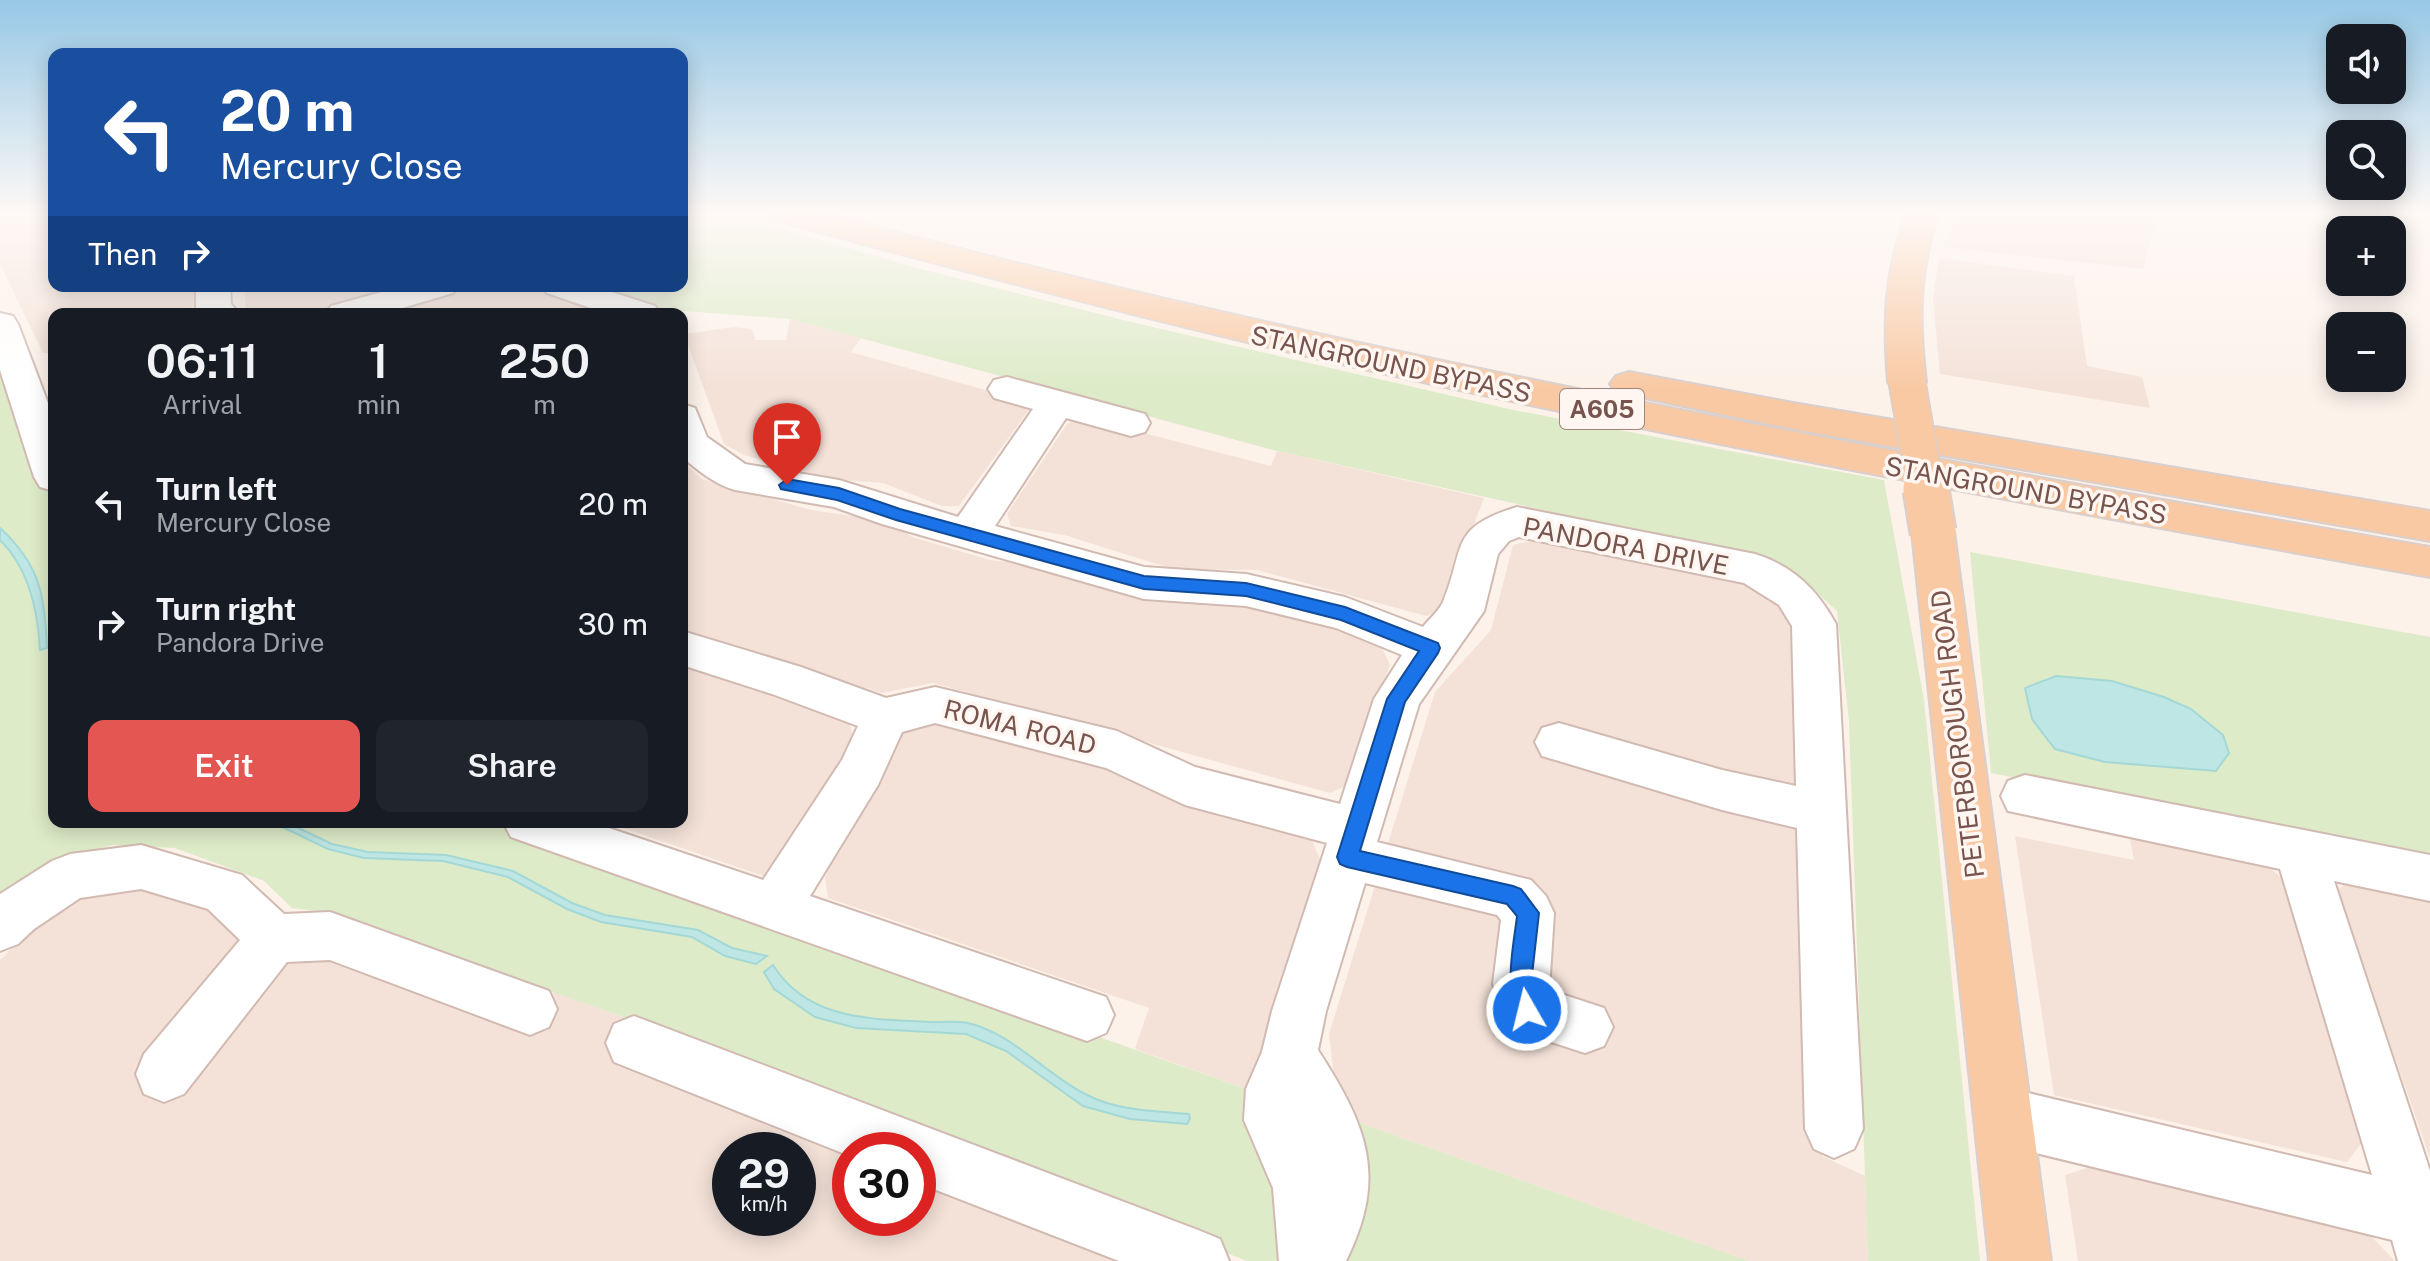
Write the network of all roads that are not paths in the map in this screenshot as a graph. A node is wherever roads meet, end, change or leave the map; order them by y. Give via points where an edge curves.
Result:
1 (997, 271) edge
2 (1111, 271) edge
3 (1904, 271) edge
4 (420, 292) edge
5 (577, 292) edge
6 (364, 308) edge
7 (625, 308) edge
8 (0, 324) edge
9 (38, 371) edge
10 (1007, 389) dead end
11 (1056, 404) junction
12 (1131, 423) dead end
13 (688, 436) edge
14 (48, 437) edge
15 (2430, 526) edge
16 (968, 534) junction
17 (2430, 562) edge
18 (1431, 648) junction
19 (688, 650) edge
20 (885, 717) junction
21 (1559, 742) dead end
22 (2025, 796) dead end
23 (1823, 813) junction
24 (545, 828) edge
25 (1352, 843) junction
26 (2300, 854) junction
27 (2430, 878) edge
28 (774, 907) junction
29 (0, 927) edge
30 (274, 938) junction
31 (530, 1009) dead end
32 (1087, 1015) dead end
33 (1585, 1027) dead end
34 (634, 1043) dead end
35 (164, 1074) dead end
36 (2003, 1116) junction
37 (1834, 1129) dead end
38 (862, 1132) edge
39 (936, 1161) edge
40 (2422, 1238) edge
41 (1198, 1261) edge
42 (1311, 1261) edge
43 (2020, 1261) edge

1 - 17 main road, STANGROUND BYPASS / A605 via 1428,373 1779,446
2 - 15 main road, STANGROUND BYPASS / A605 via 1332,323 1793,416
3 - 36 main road, PETERBOROUGH ROAD, bridge via 1901,323 1907,382 1933,532
4 - 6 street
5 - 7 street
8 - 9 street
9 - 14 street
10 - 11 street
11 - 12 street
11 - 16 street
13 - 16 street via 735,476 839,494
16 - 18 street via 1144,583 1246,590 1317,607
18 - 23 street, PANDORA DRIVE via 1462,611 1478,549 1494,531 1517,522 1755,570 1794,594 1814,624
18 - 25 street, PANDORA DRIVE via 1397,699
19 - 20 street
20 - 25 street, ROMA ROAD via 935,705 1117,751 1185,785
20 - 28 street via 861,771
21 - 23 street via 1722,790
22 - 26 street
23 - 37 street, PANDORA DRIVE
24 - 28 street
25 - 33 street, ROMA ROAD via 1513,896 1528,913 1520,984 1527,1010
25 - 42 street, PANDORA DRIVE via 1289,1055 1274,1089 1273,1120 1303,1186
26 - 27 street
26 - 40 street
28 - 32 street
29 - 30 street via 70,877 141,867 224,891
30 - 31 street via 330,936
30 - 35 street
34 - 38 street
36 - 40 street
36 - 43 main road, PETERBOROUGH ROAD
39 - 41 street

